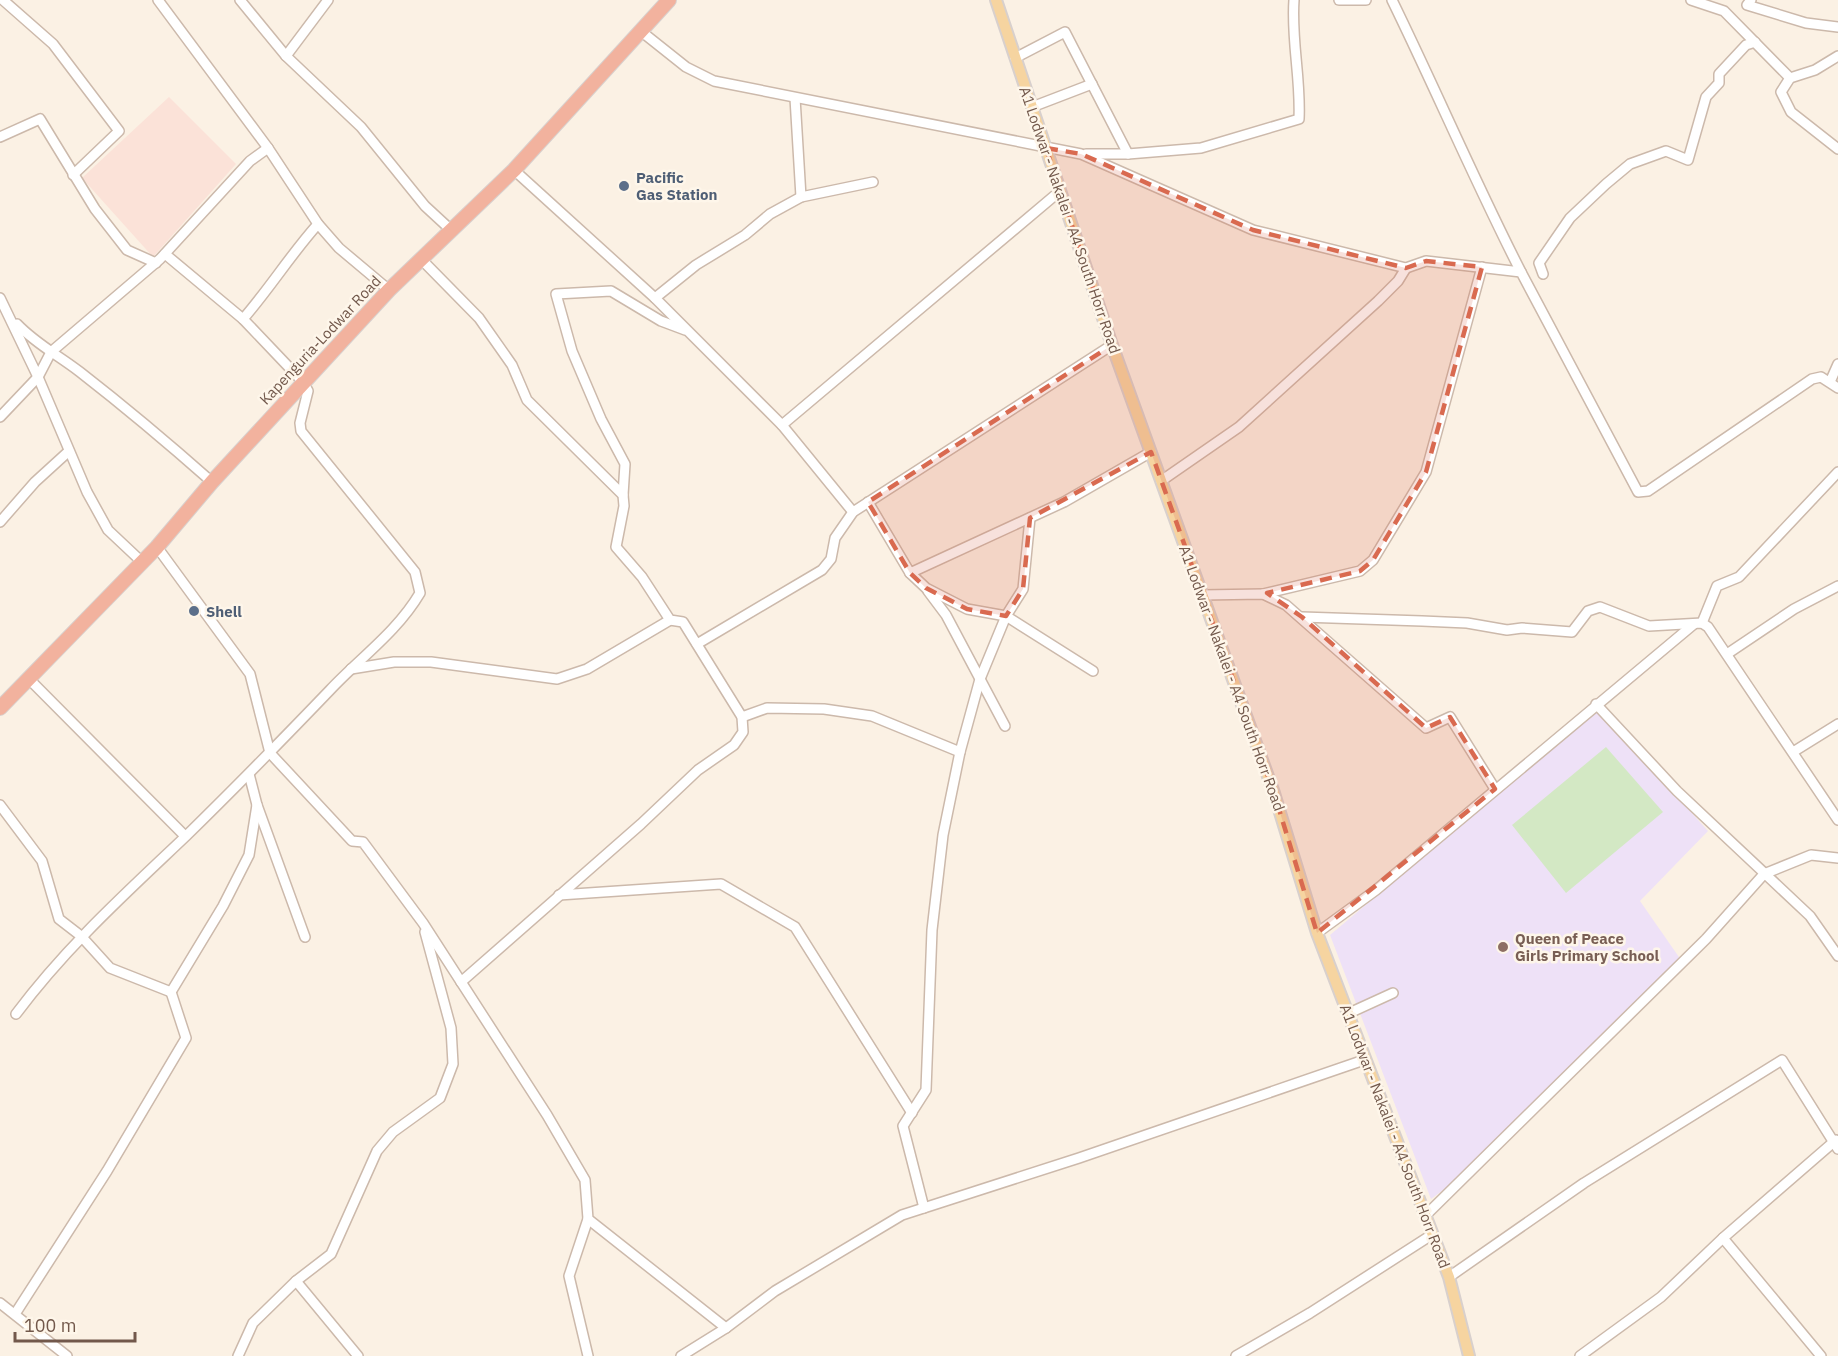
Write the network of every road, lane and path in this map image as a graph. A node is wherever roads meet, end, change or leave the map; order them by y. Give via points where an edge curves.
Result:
1 (3, 0) edge
2 (159, 0) edge
3 (240, 0) edge
4 (328, 0) edge
5 (669, 0) edge
6 (996, 0) edge
7 (1294, 0) edge
8 (1339, 0) edge
9 (1366, 0) edge
10 (1392, 0) edge
11 (1691, 0) edge
12 (1751, 0) edge
13 (1838, 27) edge
14 (642, 32) junction
15 (1755, 42) junction
16 (286, 56) junction
17 (1838, 56) edge
18 (1015, 58) junction
19 (1790, 78) junction
20 (1092, 84) junction
21 (795, 98) junction
22 (1032, 107) junction
23 (0, 137) edge
24 (268, 148) junction
25 (1047, 148) junction
26 (1838, 148) edge
27 (1081, 154) junction
28 (1128, 154) junction
29 (514, 170) junction
30 (73, 175) junction
31 (873, 182) dead end
32 (1060, 191) junction
33 (801, 197) junction
34 (318, 224) junction
35 (451, 230) junction
36 (165, 254) junction
37 (421, 259) junction
38 (156, 263) junction
39 (1482, 267) junction
40 (1406, 268) junction
41 (1521, 272) junction
42 (1543, 274) dead end
43 (389, 290) junction
44 (0, 298) edge
45 (655, 298) junction
46 (11, 318) junction
47 (243, 319) junction
48 (687, 331) junction
49 (1112, 345) junction
50 (51, 352) junction
51 (1838, 364) edge
52 (38, 377) junction
53 (303, 382) junction
54 (1834, 385) edge
55 (1838, 393) edge
56 (0, 417) edge
57 (782, 425) junction
58 (69, 451) junction
59 (1151, 452) junction
60 (1838, 472) edge
61 (1161, 481) junction
62 (212, 482) junction
63 (622, 495) junction
64 (868, 502) junction
65 (853, 512) junction
66 (1030, 518) junction
67 (0, 522) edge
68 (157, 548) junction
69 (142, 562) junction
70 (910, 573) junction
71 (1838, 586) edge
72 (926, 588) junction
73 (1263, 594) junction
74 (1202, 595) junction
75 (1006, 616) junction
76 (1302, 617) junction
77 (670, 620) junction
78 (1699, 623) junction
79 (697, 644) junction
80 (1727, 654) junction
81 (351, 669) junction
82 (1093, 671) dead end
83 (980, 679) junction
84 (29, 680) junction
85 (1596, 704) junction
86 (0, 708) edge
87 (742, 717) junction
88 (1838, 724) edge
89 (1005, 726) dead end
90 (960, 752) junction
91 (1793, 752) junction
92 (270, 753) junction
93 (249, 774) junction
94 (1495, 789) junction
95 (0, 805) edge
96 (257, 805) junction
97 (1838, 820) edge
98 (185, 836) junction
99 (1838, 858) edge
100 (1764, 874) junction
101 (560, 895) junction
102 (423, 923) junction
103 (1317, 933) junction
104 (81, 936) junction
105 (304, 937) dead end
106 (1838, 956) edge
107 (461, 982) junction
108 (171, 992) junction
109 (1393, 993) dead end
110 (16, 1014) dead end
111 (1347, 1014) junction
112 (1364, 1060) junction
113 (912, 1113) junction
114 (1836, 1143) edge
115 (924, 1208) junction
116 (1426, 1215) junction
117 (588, 1219) junction
118 (1433, 1234) junction
119 (1723, 1238) junction
120 (1449, 1277) junction
121 (296, 1281) junction
122 (0, 1303) edge
123 (15, 1314) junction
124 (726, 1328) junction
125 (67, 1356) edge
126 (238, 1356) edge
127 (358, 1356) edge
128 (588, 1356) edge
129 (681, 1356) edge
130 (1236, 1356) edge
131 (1469, 1356) edge
132 (1580, 1356) edge
133 (1821, 1356) edge

1 - 30 street via 53,44 119,131
2 - 24 street
3 - 16 street
4 - 16 street
5 - 14 highway, Kapenguria-Lodwar Road
6 - 18 main road, A1 Lodwar - Nakalei - A4 South Horr Road
7 - 28 street via 1292,39 1299,118 1201,148
8 - 9 street
10 - 41 street via 1448,115 1481,195
11 - 15 street via 1724,11
12 - 13 street via 1747,5 1796,20
14 - 21 street via 686,68 714,81
14 - 29 highway, Kapenguria-Lodwar Road
15 - 19 street
15 - 42 street via 1746,45 1719,74 1719,82 1706,97 1688,160 1666,151 1630,164 1570,218 1539,263
16 - 35 street via 361,127 425,206
17 - 19 street via 1815,70
18 - 20 street via 1065,32
18 - 22 main road, A1 Lodwar - Nakalei - A4 South Horr Road
19 - 26 street via 1781,92 1785,104
20 - 22 street
20 - 28 street
21 - 25 street
21 - 33 street
22 - 25 main road, A1 Lodwar - Nakalei - A4 South Horr Road
23 - 30 street via 40,119
24 - 34 street
24 - 36 street via 250,161
25 - 27 street
25 - 32 main road, A1 Lodwar - Nakalei - A4 South Horr Road
27 - 28 street
27 - 40 street via 1253,231
29 - 35 highway, Kapenguria-Lodwar Road
29 - 45 street
30 - 38 street via 128,250
31 - 33 street
32 - 49 main road, A1 Lodwar - Nakalei - A4 South Horr Road
32 - 57 street
33 - 45 street via 696,265
34 - 43 street via 339,248
34 - 47 street
35 - 37 highway, Kapenguria-Lodwar Road
36 - 38 street
36 - 47 street
37 - 43 highway, Kapenguria-Lodwar Road
37 - 63 street via 479,318 512,365 527,400
38 - 50 street
39 - 40 street via 1426,261
39 - 41 street
39 - 73 street via 1426,472 1373,560 1360,571
40 - 61 street via 1378,301 1239,427
41 - 54 street via 1638,492 1648,491 1812,379 1821,377
43 - 53 highway, Kapenguria-Lodwar Road
44 - 46 street
45 - 48 street
46 - 50 street via 33,341
46 - 52 street
47 - 53 street
48 - 57 street
48 - 63 street via 661,321 610,291 556,294 572,351 625,464
49 - 59 main road, A1 Lodwar - Nakalei - A4 South Horr Road
49 - 64 street
50 - 52 street
50 - 62 street via 122,405
51 - 54 street
52 - 56 street
52 - 58 street
53 - 62 highway, Kapenguria-Lodwar Road
53 - 81 street via 308,391 301,431 415,572 420,593 408,613
54 - 55 street
57 - 65 street
58 - 67 street
58 - 69 street via 108,530
59 - 61 main road, A1 Lodwar - Nakalei - A4 South Horr Road
59 - 66 street
60 - 78 street via 1739,577 1717,586
61 - 74 main road, A1 Lodwar - Nakalei - A4 South Horr Road
62 - 68 highway, Kapenguria-Lodwar Road
63 - 77 street via 624,506 616,547 642,576
64 - 65 street
64 - 70 street
65 - 79 street via 835,538 831,559 822,570
66 - 70 street
66 - 75 street via 1023,590
68 - 69 highway, Kapenguria-Lodwar Road
68 - 92 street via 250,674
69 - 84 highway, Kapenguria-Lodwar Road
70 - 72 street
71 - 80 street via 1794,609
72 - 75 street via 967,609
72 - 83 street via 946,615
73 - 74 street
73 - 76 street
74 - 103 main road, A1 Lodwar - Nakalei - A4 South Horr Road via 1274,793
75 - 82 street
75 - 83 street
76 - 78 street via 1434,621 1507,630 1572,632 1588,611 1600,607 1649,626
76 - 94 street via 1426,728 1450,717
77 - 79 street via 683,622
77 - 81 street via 587,669 557,679 431,662 394,662
78 - 80 street
78 - 85 street
79 - 87 street
80 - 91 street
81 - 92 street
83 - 89 street
83 - 90 street
84 - 86 highway, Kapenguria-Lodwar Road
84 - 98 street
85 - 94 street
85 - 100 street via 1677,791
87 - 90 street via 767,708 824,709 872,716
87 - 101 street via 743,732 734,745 698,770
88 - 91 street
90 - 113 street via 942,835 932,930 926,1090
91 - 97 street
92 - 93 street
92 - 102 street via 352,841 363,842
93 - 96 street
93 - 98 street
94 - 103 street via 1376,890
95 - 104 street via 42,861 59,919
96 - 105 street
96 - 108 street via 249,855
98 - 104 street
99 - 100 street via 1811,855
100 - 106 street via 1810,916
100 - 116 street via 1706,939
101 - 107 street
101 - 113 street via 721,884 795,927
102 - 107 street
102 - 121 street via 451,1028 453,1064 440,1098 393,1132 377,1151 331,1254
103 - 111 main road, A1 Lodwar - Nakalei - A4 South Horr Road
104 - 108 street via 110,968
104 - 110 street
107 - 117 street via 585,1180
108 - 123 street via 186,1038
109 - 111 street
111 - 112 main road, A1 Lodwar - Nakalei - A4 South Horr Road
112 - 115 street
112 - 116 main road, A1 Lodwar - Nakalei - A4 South Horr Road
113 - 115 street via 903,1126
114 - 119 street
114 - 120 street via 1782,1060 1584,1184
115 - 124 street via 902,1215 775,1291
116 - 118 main road, A1 Lodwar - Nakalei - A4 South Horr Road
117 - 124 street
117 - 128 street via 569,1276
118 - 120 main road, A1 Lodwar - Nakalei - A4 South Horr Road
118 - 130 street
119 - 132 street via 1661,1297
119 - 133 street
120 - 131 main road, A1 Lodwar - Nakalei - A4 South Horr Road
121 - 126 street via 253,1323
121 - 127 street
122 - 123 street
123 - 125 street
124 - 129 street

